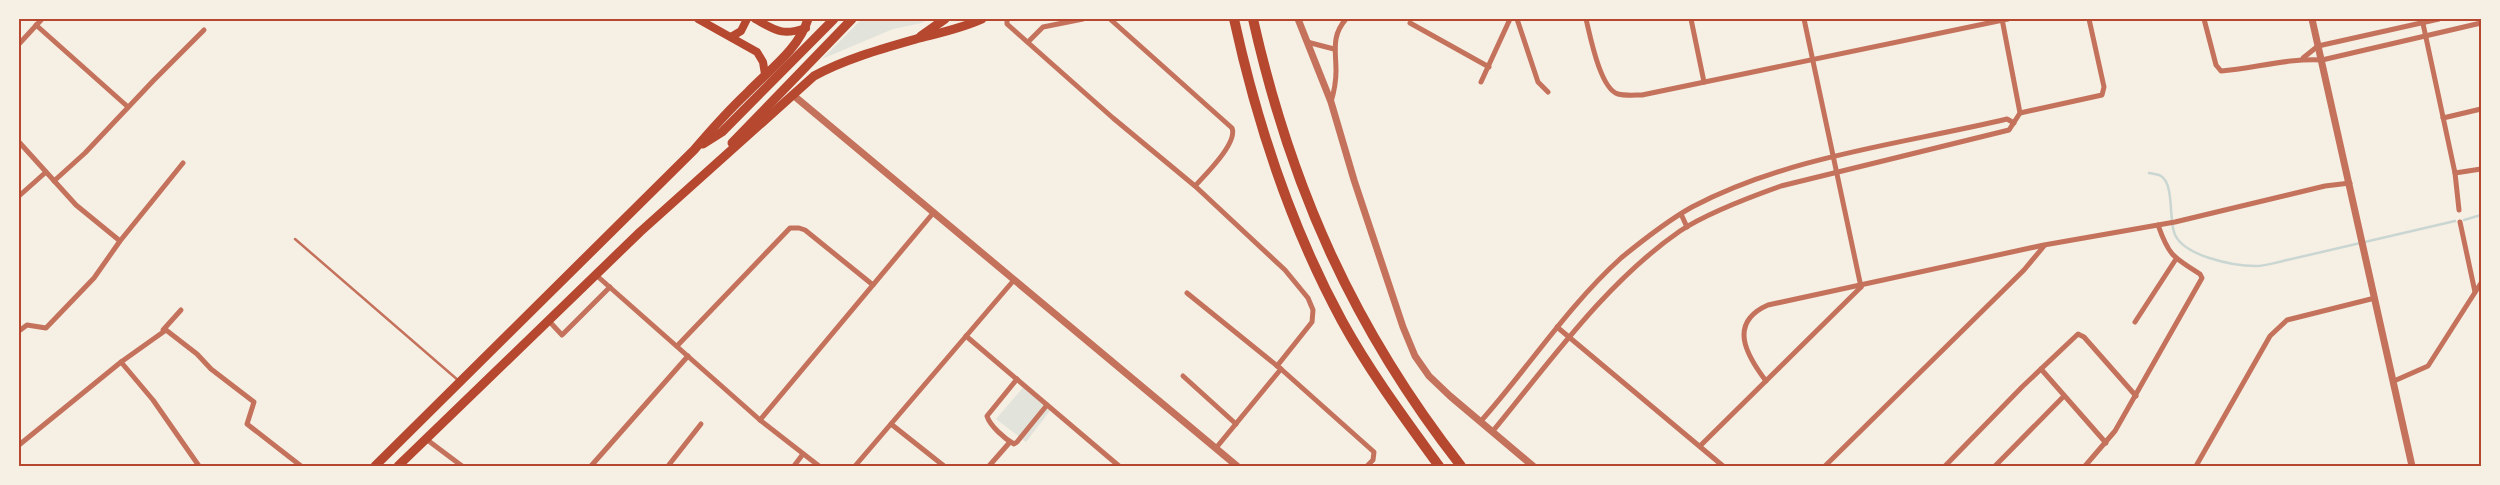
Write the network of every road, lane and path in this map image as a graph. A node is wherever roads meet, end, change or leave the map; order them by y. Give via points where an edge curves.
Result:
1 (42, 19) edge
2 (698, 19) edge
3 (746, 19) edge
4 (756, 19) edge
5 (834, 19) edge
6 (852, 19) edge
7 (945, 19) edge
8 (982, 19) edge
9 (1007, 19) edge
10 (1083, 19) edge
11 (1110, 19) edge
12 (1234, 19) edge
13 (1253, 19) edge
14 (1298, 19) edge
15 (1346, 19) edge
16 (1510, 19) edge
17 (1517, 19) edge
18 (1586, 19) edge
19 (1691, 19) edge
20 (1804, 19) edge
21 (2004, 19) edge
22 (2089, 19) edge
23 (2204, 19) edge
24 (2312, 19) edge
25 (2438, 19) edge
26 (2423, 20) edge
27 (1410, 22) dead end
28 (807, 23) edge
29 (2481, 23) edge
30 (36, 25) junction
31 (204, 30) dead end
32 (2425, 35) junction
33 (731, 37) junction
34 (918, 38) junction
35 (20, 41) edge
36 (1028, 42) junction
37 (1307, 42) junction
38 (2318, 46) junction
39 (1334, 50) junction
40 (1813, 59) junction
41 (2302, 59) junction
42 (2322, 60) junction
43 (1489, 67) junction
44 (765, 74) junction
45 (1481, 82) dead end
46 (1704, 82) junction
47 (1548, 92) dead end
48 (793, 95) junction
49 (1331, 102) junction
50 (128, 107) junction
51 (2481, 110) edge
52 (2020, 113) junction
53 (2442, 118) junction
54 (2014, 123) junction
55 (1937, 136) junction
56 (19, 142) edge
57 (1887, 146) junction
58 (1940, 147) junction
59 (694, 150) junction
60 (1834, 156) junction
61 (1892, 158) junction
62 (183, 163) dead end
63 (714, 165) junction
64 (2481, 169) edge
65 (1836, 171) junction
66 (46, 172) junction
67 (2455, 173) junction
68 (54, 181) junction
69 (2350, 183) junction
70 (1195, 186) junction
71 (19, 196) edge
72 (2460, 210) dead end
73 (934, 212) junction
74 (1681, 214) junction
75 (2460, 222) dead end
76 (2158, 225) junction
77 (1687, 227) junction
78 (295, 239) dead end
79 (120, 241) junction
80 (2044, 245) junction
81 (2176, 259) junction
82 (596, 275) junction
83 (1014, 280) junction
84 (2481, 282) edge
85 (873, 285) junction
86 (610, 287) junction
87 (1861, 287) junction
88 (2475, 292) junction
89 (1187, 293) dead end
90 (2375, 298) junction
91 (181, 310) dead end
92 (548, 320) junction
93 (2135, 322) dead end
94 (1557, 328) junction
95 (165, 330) junction
96 (19, 331) edge
97 (966, 336) junction
98 (1571, 338) junction
99 (677, 346) junction
100 (688, 356) junction
101 (121, 362) junction
102 (1279, 368) junction
103 (2040, 369) junction
104 (1183, 376) dead end
105 (1017, 379) junction
106 (1766, 381) junction
107 (2394, 381) junction
108 (460, 382) junction
109 (2064, 396) junction
110 (2136, 396) junction
111 (1047, 405) junction
112 (420, 420) junction
113 (760, 420) junction
114 (1481, 421) junction
115 (701, 424) dead end
116 (891, 424) junction
117 (1236, 424) junction
118 (1492, 431) junction
119 (409, 432) junction
120 (425, 440) junction
121 (1010, 442) junction
122 (2106, 443) junction
123 (19, 444) edge
124 (1700, 446) junction
125 (1216, 448) junction
126 (803, 454) junction
127 (811, 464) edge
128 (199, 466) edge
129 (301, 466) edge
130 (375, 466) edge
131 (398, 466) edge
132 (462, 466) edge
133 (591, 466) edge
134 (668, 466) edge
135 (794, 466) edge
136 (819, 466) edge
137 (855, 466) edge
138 (944, 466) edge
139 (989, 466) edge
140 (1118, 466) edge
141 (1237, 466) edge
142 (1367, 466) edge
143 (1439, 466) edge
144 (1461, 466) edge
145 (1533, 466) edge
146 (1723, 466) edge
147 (1825, 466) edge
148 (1945, 466) edge
149 (1995, 466) edge
150 (2085, 466) edge
151 (2196, 466) edge
152 (2412, 466) edge

1 - 30 street
2 - 33 main road
3 - 33 main road via 741,31
4 - 28 main road via 777,31 788,33
5 - 59 main road via 722,132
6 - 63 main road via 744,129
7 - 34 main road
8 - 34 main road via 941,34
9 - 36 street via 1007,24
10 - 36 street via 1043,27
11 - 70 street via 1232,128 1232,137 1225,151
12 - 143 highway via 1270,156 1294,218 1362,356
13 - 144 highway via 1269,90 1301,188 1348,293 1415,403
14 - 37 street
15 - 39 street via 1338,30
16 - 43 street
17 - 47 street via 1538,82
18 - 46 street via 1596,59 1610,88 1618,94 1642,95
19 - 46 street
20 - 40 street
21 - 40 street
21 - 52 street
22 - 52 street via 2104,87 2102,95
23 - 41 street via 2216,65 2221,71
24 - 38 street
25 - 26 street
26 - 32 street
26 - 38 street
27 - 43 street
28 - 44 main road via 792,48
29 - 32 street
30 - 35 street
30 - 50 street
31 - 50 street
32 - 42 street
32 - 53 street
33 - 44 main road via 757,52
34 - 48 main road via 830,67
36 - 70 street
37 - 39 street
37 - 49 street
38 - 41 street
38 - 42 street
39 - 49 street via 1336,78
40 - 46 street
40 - 60 street
41 - 42 street
42 - 69 street
43 - 45 street
44 - 59 main road
48 - 63 main road
48 - 73 street
49 - 114 street via 1354,180 1415,356 1436,382
50 - 68 street via 86,153
51 - 53 street
52 - 54 street
53 - 67 street
54 - 55 street via 2008,119
54 - 58 street via 2009,130
55 - 57 street
55 - 58 street
56 - 66 street
57 - 60 street
57 - 61 street
58 - 61 street
59 - 108 main road
60 - 65 street
60 - 74 street via 1724,192
61 - 65 street
62 - 79 street
63 - 82 main road
64 - 67 street
65 - 77 street via 1748,198
65 - 87 street
66 - 68 street
66 - 71 street
67 - 72 street
68 - 79 street via 76,205
69 - 76 street
69 - 90 street
70 - 102 street via 1285,270 1308,298 1313,310 1312,322
73 - 83 street
73 - 85 street
74 - 77 street
74 - 94 street via 1621,259
75 - 88 street
76 - 80 street
76 - 81 street via 2163,242
77 - 98 street via 1622,279
78 - 108 lane
79 - 96 street via 94,278 46,328 27,325
80 - 87 street
80 - 147 street via 2024,270
81 - 93 street
81 - 110 street via 2202,278
82 - 86 street
82 - 92 main road
83 - 97 street
83 - 125 street
84 - 88 street
85 - 99 street via 804,230 790,228
85 - 113 street
86 - 92 street via 562,335
86 - 99 street
87 - 106 street
87 - 106 street via 1768,305 1755,313 1745,331 1745,350
88 - 107 street via 2428,366
89 - 102 street
90 - 107 street
90 - 151 street via 2287,320 2270,336
91 - 95 street
92 - 120 main road
94 - 98 street
94 - 114 street
95 - 101 street
95 - 129 street via 254,402 247,424
97 - 105 street
97 - 116 street
98 - 118 street
98 - 124 street
99 - 100 street
100 - 113 street
100 - 133 street
101 - 123 street
101 - 128 street via 153,400
102 - 117 street
102 - 142 street via 1374,452 1373,460
103 - 109 street
103 - 110 street via 2078,334 2082,334
103 - 148 street
104 - 117 street
105 - 111 street
105 - 121 street via 987,416
106 - 124 street
107 - 152 street
108 - 112 main road
109 - 122 street
109 - 149 street
110 - 122 street
111 - 121 street via 1017,442
111 - 140 street
112 - 119 main road
112 - 120 main road via 416,433
113 - 126 street
114 - 118 street
115 - 134 street
116 - 137 street
116 - 138 street
117 - 125 street
118 - 145 street
119 - 120 main road
119 - 130 main road
120 - 131 main road
120 - 132 street
121 - 139 street
122 - 150 street
124 - 146 street
125 - 141 street
126 - 127 street
126 - 135 street
127 - 136 street

